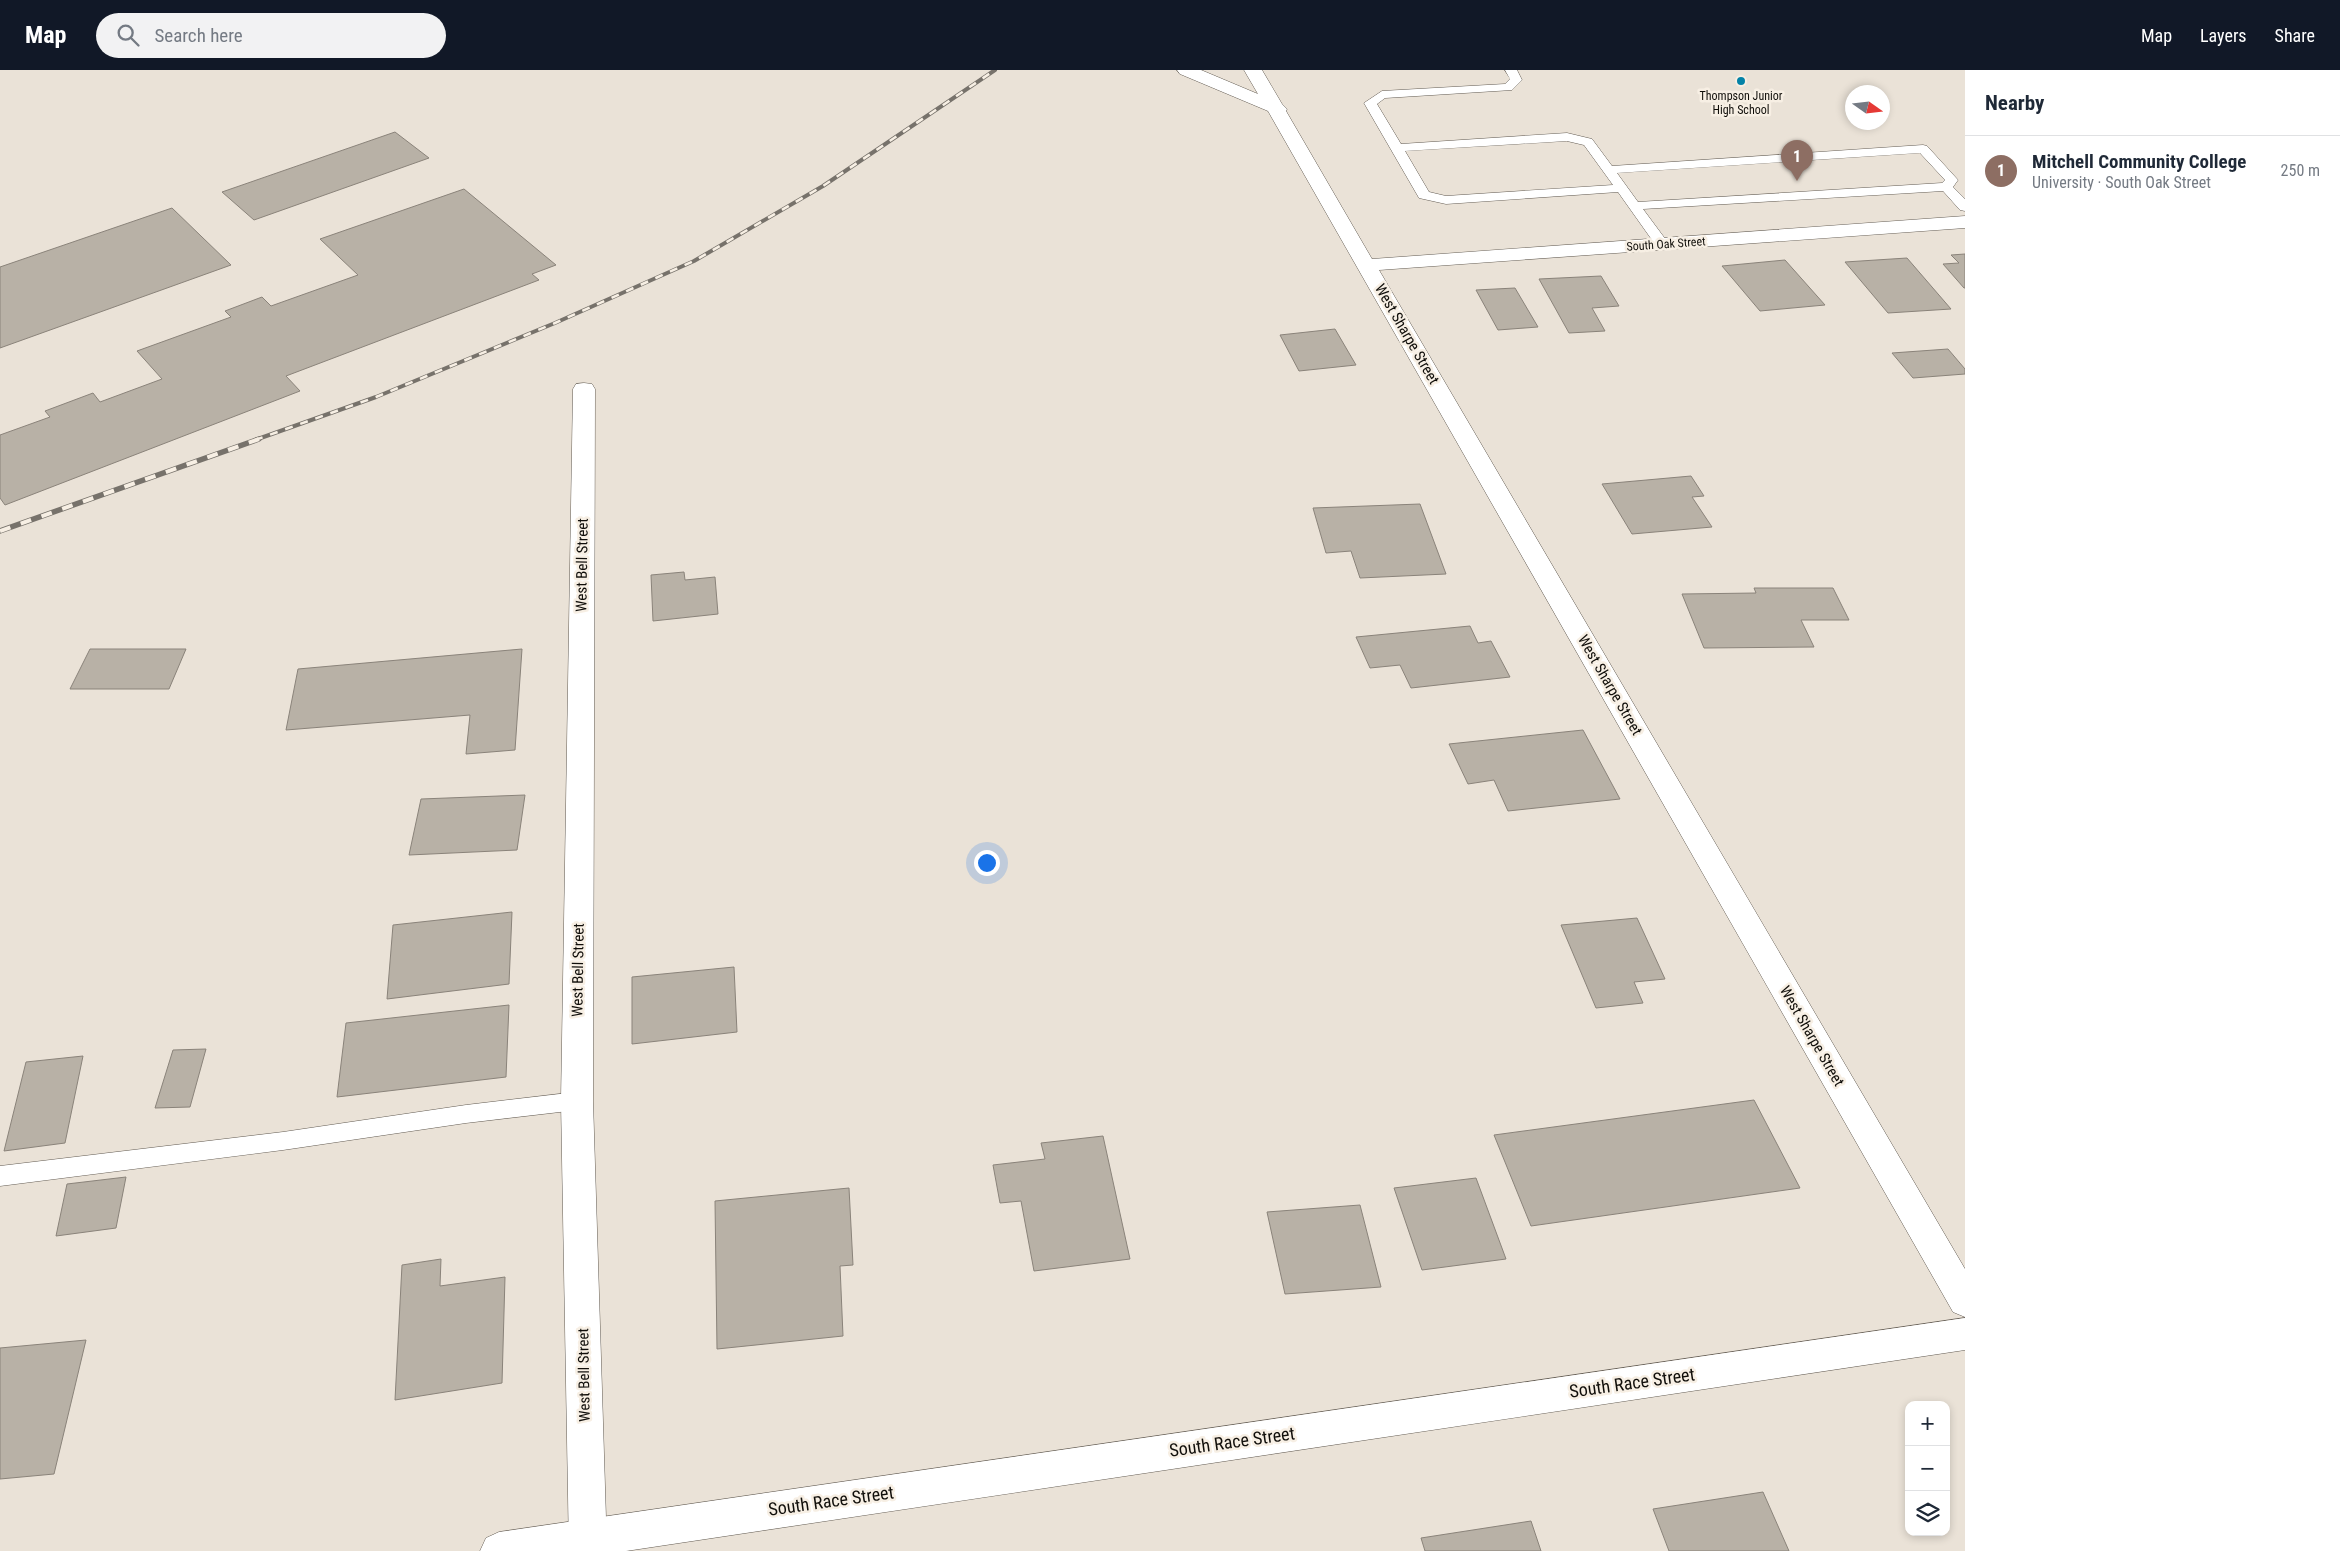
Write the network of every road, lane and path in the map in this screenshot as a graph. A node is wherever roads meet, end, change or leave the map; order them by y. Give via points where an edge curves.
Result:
1 (1186, 70) edge
2 (1254, 70) edge
3 (1511, 70) edge
4 (1278, 109) junction
5 (1396, 148) junction
6 (1608, 170) junction
7 (1946, 187) junction
8 (1621, 188) junction
9 (1635, 206) junction
10 (1965, 207) edge
11 (1965, 222) edge
12 (1662, 244) junction
13 (1367, 265) junction
14 (584, 389) dead end
15 (577, 1101) junction
16 (0, 1176) edge
17 (1965, 1301) edge
18 (1965, 1334) edge
19 (588, 1544) edge
20 (499, 1551) edge

1 - 4 street
2 - 4 street, West Sharpe Street
3 - 5 lane via 1516,80 1508,87 1382,95 1370,103
4 - 13 street, West Sharpe Street
5 - 6 lane via 1567,137 1588,142
5 - 8 lane via 1424,195 1446,200
6 - 7 lane via 1922,149 1952,180
6 - 8 lane
7 - 9 lane
7 - 10 lane
8 - 9 lane
9 - 12 lane
11 - 12 street, South Oak Street
12 - 13 street, South Oak Street
13 - 17 street, West Sharpe Street
14 - 15 street, West Bell Street
15 - 16 lane
15 - 19 street, West Bell Street
18 - 19 street, South Race Street
19 - 20 street, South Race Street

